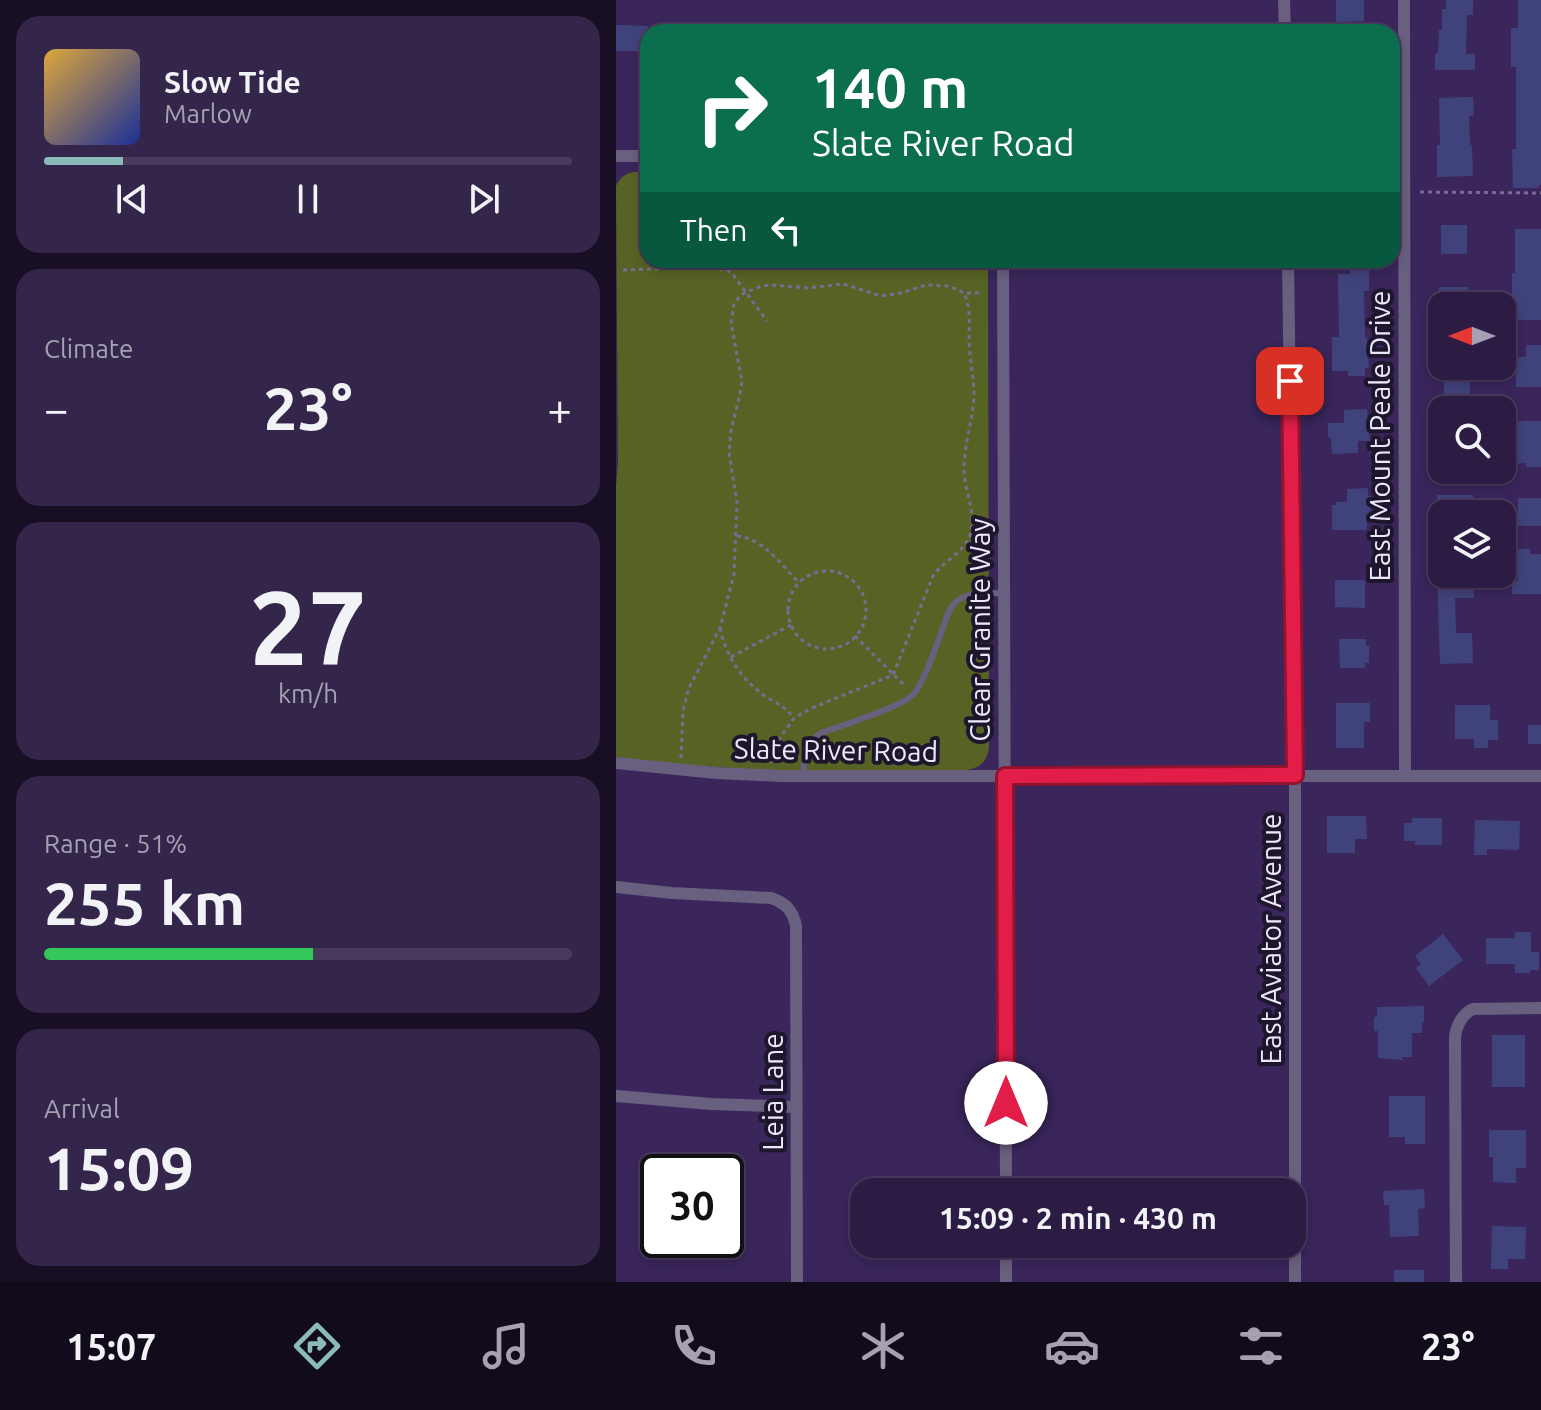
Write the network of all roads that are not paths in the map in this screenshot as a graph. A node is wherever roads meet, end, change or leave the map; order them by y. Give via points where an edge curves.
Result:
1 (1284, 0) edge
2 (1404, 0) edge
3 (1285, 24) edge
4 (616, 156) edge
5 (640, 156) edge
6 (1003, 268) edge
7 (1288, 268) edge
8 (1004, 593) junction
9 (616, 763) edge
10 (1295, 775) junction
11 (803, 776) junction
12 (1005, 776) junction
13 (1405, 776) junction
14 (1541, 776) edge
15 (616, 887) edge
16 (1541, 1008) edge
17 (616, 1096) edge
18 (797, 1107) junction
19 (1006, 1178) edge
20 (1006, 1258) edge
21 (797, 1282) edge
22 (1006, 1282) edge
23 (1295, 1282) edge
24 (1456, 1282) edge

1 - 3 street
2 - 13 street, East Mount Peale Drive
4 - 5 street
6 - 8 street, Clear Granite Way
7 - 10 street, East Aviator Avenue
8 - 11 lane via 967,595 954,602 913,694 814,738 806,751
8 - 12 street, Clear Granite Way
9 - 11 street, Slate River Road
10 - 12 street, Slate River Road
10 - 13 street, Slate River Road
10 - 23 street, East Aviator Avenue
11 - 12 street, Slate River Road
12 - 19 street, Clear Granite Way
13 - 14 street, Slate River Road
15 - 18 street, Leia Lane via 771,898 791,911 796,926
16 - 24 street via 1480,1008 1468,1011 1458,1025
17 - 18 street
18 - 21 street, Leia Lane
20 - 22 street

